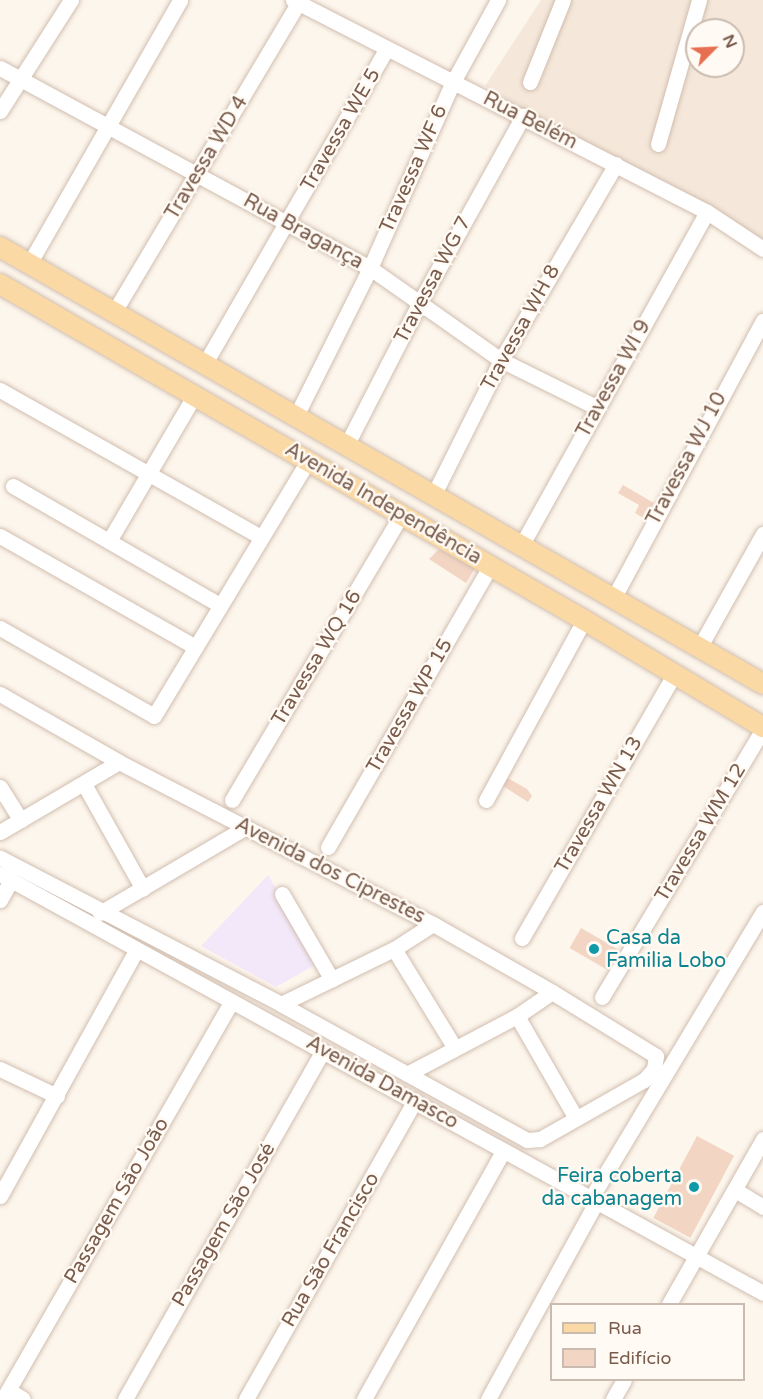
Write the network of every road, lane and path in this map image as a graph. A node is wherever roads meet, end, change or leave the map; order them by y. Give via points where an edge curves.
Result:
1 (71, 0) edge
2 (180, 0) edge
3 (498, 0) edge
4 (563, 0) edge
5 (699, 0) edge
6 (295, 1) edge
7 (386, 50) junction
8 (0, 68) edge
9 (20, 80) junction
10 (453, 82) junction
11 (530, 82) dead end
12 (0, 111) edge
13 (523, 116) junction
14 (109, 127) junction
15 (658, 144) dead end
16 (616, 164) junction
17 (198, 175) junction
18 (707, 212) junction
19 (288, 222) junction
20 (0, 248) edge
21 (763, 249) edge
22 (29, 264) junction
23 (370, 268) junction
24 (0, 284) edge
25 (420, 302) junction
26 (114, 312) junction
27 (763, 321) edge
28 (501, 360) junction
29 (204, 364) junction
30 (0, 390) edge
31 (194, 396) junction
32 (598, 408) junction
33 (296, 416) junction
34 (346, 446) junction
35 (308, 461) junction
36 (148, 475) junction
37 (14, 486) dead end
38 (433, 496) junction
39 (401, 515) junction
40 (763, 534) edge
41 (0, 536) edge
42 (261, 537) junction
43 (109, 541) junction
44 (521, 546) junction
45 (491, 566) junction
46 (613, 599) junction
47 (220, 605) junction
48 (585, 620) junction
49 (0, 628) edge
50 (195, 647) junction
51 (699, 648) junction
52 (675, 673) junction
53 (763, 684) edge
54 (0, 694) edge
55 (763, 728) edge
56 (119, 762) junction
57 (84, 784) junction
58 (0, 787) edge
59 (232, 800) dead end
60 (486, 800) dead end
61 (21, 820) junction
62 (246, 827) junction
63 (0, 832) edge
64 (328, 847) dead end
65 (0, 858) edge
66 (5, 877) edge
67 (143, 889) junction
68 (282, 894) dead end
69 (0, 900) edge
70 (763, 912) edge
71 (100, 913) junction
72 (433, 924) junction
73 (522, 938) dead end
74 (394, 949) junction
75 (136, 951) junction
76 (332, 980) junction
77 (552, 992) junction
78 (602, 997) dead end
79 (231, 1003) junction
80 (281, 1004) junction
81 (517, 1016) junction
82 (455, 1048) junction
83 (323, 1051) junction
84 (0, 1069) edge
85 (407, 1074) junction
86 (57, 1096) junction
87 (415, 1101) junction
88 (576, 1118) junction
89 (763, 1139) edge
90 (503, 1151) junction
91 (5, 1176) edge
92 (735, 1190) junction
93 (0, 1196) edge
94 (594, 1199) junction
95 (763, 1207) edge
96 (698, 1254) junction
97 (763, 1293) edge
98 (670, 1303) edge
99 (623, 1381) edge
100 (6, 1395) edge
101 (22, 1399) edge
102 (125, 1399) edge
103 (246, 1399) edge
104 (364, 1399) edge
105 (488, 1399) edge
106 (613, 1399) edge

1 - 9 street
2 - 14 street
3 - 10 street, Travessa WF 6
4 - 11 street
5 - 15 street
6 - 7 street, Rua Belém
6 - 17 street, Travessa WD 4
7 - 10 street, Rua Belém
7 - 19 street, Travessa WE 5
8 - 9 street, Rua Bragança
9 - 12 street
9 - 14 street, Rua Bragança
10 - 13 street, Rua Belém
10 - 23 street, Travessa WF 6
13 - 16 street, Rua Belém
13 - 25 street, Travessa WG 7
14 - 17 street, Rua Bragança
14 - 22 street
16 - 18 street, Rua Belém
16 - 28 street, Travessa WH 8
17 - 19 street, Rua Bragança
17 - 26 street, Travessa WD 4
18 - 21 street, Rua Belém
18 - 32 street, Travessa WI 9
19 - 23 street, Rua Bragança
19 - 29 street, Travessa WE 5
20 - 22 main road, Avenida Independência
22 - 26 main road, Avenida Independência
23 - 25 street, Rua Bragança
23 - 33 street, Travessa WF 6
24 - 31 main road, Avenida Independência
25 - 28 street, Rua Bragança
25 - 34 street, Travessa WG 7
26 - 29 main road, Avenida Independência
27 - 46 street, Travessa WJ 10
28 - 32 street, Rua Bragança
28 - 38 street, Travessa WH 8
29 - 33 main road, Avenida Independência
30 - 36 street
31 - 35 main road, Avenida Independência
31 - 36 street
32 - 44 street, Travessa WI 9
33 - 34 main road, Avenida Independência
34 - 38 main road, Avenida Independência
35 - 39 main road, Avenida Independência
35 - 42 street
36 - 42 street
36 - 43 street
37 - 43 street
38 - 44 main road, Avenida Independência
39 - 45 main road, Avenida Independência
39 - 59 street, Travessa WQ 16
40 - 51 street
41 - 50 street
42 - 47 street
43 - 47 street
44 - 46 main road, Avenida Independência
45 - 48 main road, Avenida Independência
45 - 64 street, Travessa WP 15
46 - 51 main road, Avenida Independência
47 - 50 street
48 - 52 main road, Avenida Independência
48 - 60 street
49 - 50 street via 154,716
51 - 53 main road, Avenida Independência
52 - 55 main road, Avenida Independência
52 - 73 street, Travessa WN 13
54 - 56 street, Avenida dos Ciprestes
55 - 78 street, Travessa WM 12
56 - 57 street
56 - 62 street, Avenida dos Ciprestes
57 - 61 street
57 - 67 street
58 - 61 street
61 - 63 street
62 - 67 street
62 - 72 street, Avenida dos Ciprestes
65 - 71 street, Avenida Damasco
66 - 69 street
66 - 75 street, Avenida Damasco
67 - 71 street
68 - 76 street
70 - 94 street
71 - 80 street, Avenida Damasco
72 - 74 street
72 - 77 street, Avenida dos Ciprestes
74 - 76 street
74 - 82 street
75 - 79 street, Avenida Damasco
75 - 86 street
76 - 80 street
77 - 81 street
77 - 88 street, Avenida dos Ciprestes via 656,1056 654,1069 644,1080
79 - 83 street, Avenida Damasco
79 - 100 street, Passagem São João
80 - 85 street, Avenida Damasco
81 - 82 street
81 - 88 street
82 - 85 street
83 - 87 street, Avenida Damasco
83 - 102 street, Passagem São José
84 - 86 street
85 - 88 street, Avenida Damasco via 527,1140 540,1139
86 - 91 street
87 - 90 street, Avenida Damasco
87 - 103 street, Rua São Francisco
89 - 92 street
90 - 94 street, Avenida Damasco
90 - 104 street
91 - 93 street
92 - 95 street
92 - 96 street
94 - 96 street, Avenida Damasco
94 - 105 street
96 - 97 street, Avenida Damasco
96 - 98 street
99 - 106 street
100 - 101 street

